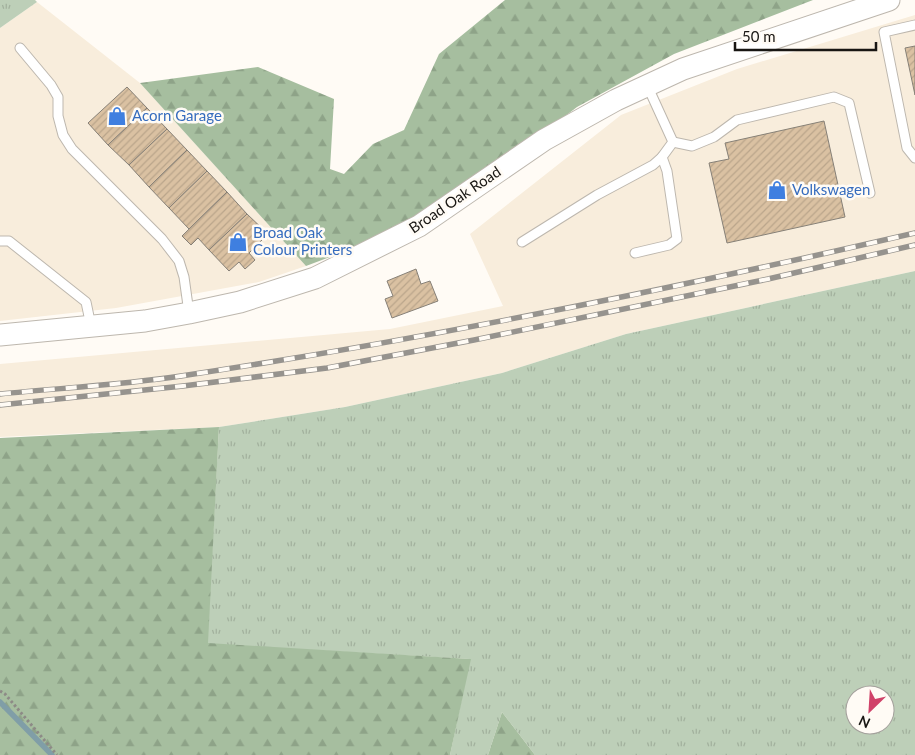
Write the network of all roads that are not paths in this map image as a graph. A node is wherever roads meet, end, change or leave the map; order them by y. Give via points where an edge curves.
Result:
1 (889, 0) edge
2 (915, 25) edge
3 (20, 48) dead end
4 (646, 85) junction
5 (673, 142) junction
6 (662, 157) junction
7 (915, 158) edge
8 (870, 192) dead end
9 (0, 241) edge
10 (522, 242) dead end
11 (635, 253) dead end
12 (189, 313) junction
13 (91, 326) junction
14 (0, 335) edge

1 - 4 street, Broad Oak Road via 683,69
2 - 7 lane via 884,32 907,148
3 - 12 lane via 58,97 63,135 72,149 162,238 179,261
4 - 5 lane
4 - 12 street, Broad Oak Road via 544,140 410,231 315,278 240,302
5 - 6 lane
5 - 8 lane via 692,146 714,136 736,120 834,97 849,103
6 - 10 lane
6 - 11 lane via 677,239 669,245
9 - 13 lane via 9,241 86,302
12 - 13 street, Broad Oak Road
13 - 14 street, Broad Oak Road

